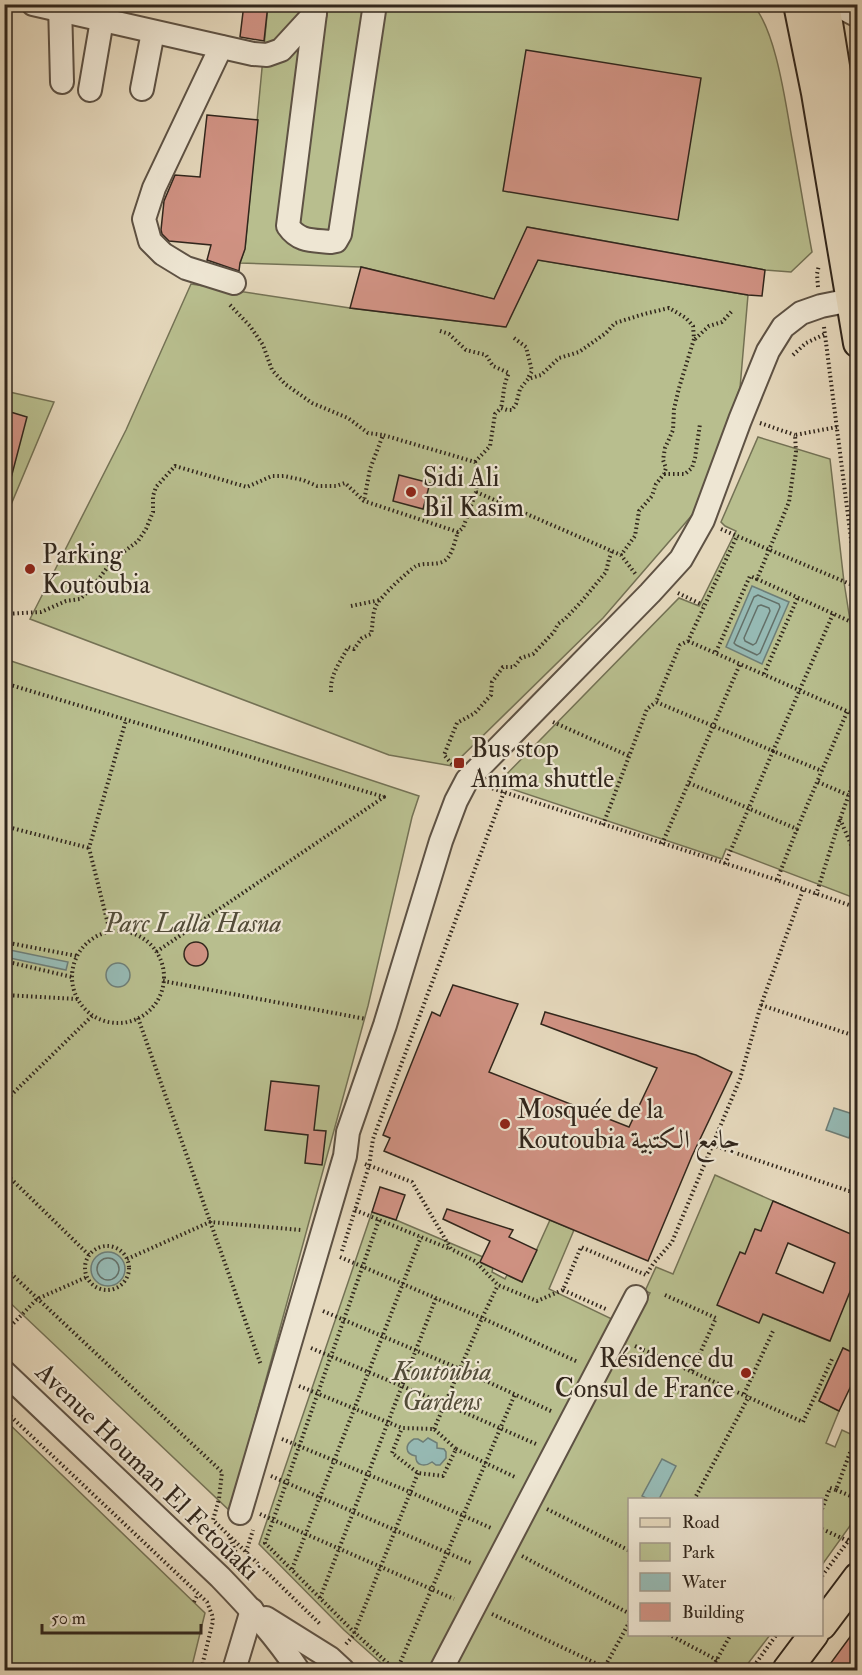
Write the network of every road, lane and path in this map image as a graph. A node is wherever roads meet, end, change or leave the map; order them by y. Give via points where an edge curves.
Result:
1 (33, 4) edge
2 (375, 4) edge
3 (798, 4) edge
4 (825, 4) edge
5 (835, 4) edge
6 (60, 8) edge
7 (320, 9) edge
8 (858, 16) edge
9 (102, 20) junction
10 (153, 32) junction
11 (221, 47) junction
12 (63, 82) dead end
13 (142, 89) dead end
14 (90, 90) dead end
15 (858, 209) edge
16 (821, 257) dead end
17 (230, 291) joint
18 (851, 300) junction
19 (821, 306) junction
20 (732, 311) dead end
21 (440, 331) dead end
22 (825, 334) junction
23 (514, 338) dead end
24 (694, 339) junction
25 (858, 342) edge
26 (791, 357) dead end
27 (528, 379) junction
28 (501, 408) junction
29 (764, 414) dead end
30 (759, 423) dead end
31 (700, 424) dead end
32 (837, 427) junction
33 (383, 435) junction
34 (475, 462) junction
35 (664, 474) junction
36 (476, 492) junction
37 (364, 501) junction
38 (458, 532) junction
39 (769, 550) junction
40 (612, 551) junction
41 (621, 555) junction
42 (757, 579) junction
43 (857, 587) edge
44 (650, 593) junction
45 (858, 594) edge
46 (798, 597) junction
47 (380, 600) junction
48 (351, 606) dead end
49 (4, 614) edge
50 (833, 614) junction
51 (858, 625) edge
52 (688, 641) junction
53 (716, 652) junction
54 (740, 664) junction
55 (764, 674) junction
56 (4, 683) edge
57 (799, 690) junction
58 (331, 692) dead end
59 (656, 702) junction
60 (847, 712) junction
61 (858, 717) edge
62 (126, 720) junction
63 (552, 721) dead end
64 (713, 725) junction
65 (773, 751) junction
66 (629, 756) junction
67 (858, 770) edge
68 (822, 771) junction
69 (467, 780) junction
70 (818, 782) junction
71 (689, 783) junction
72 (504, 792) junction
73 (848, 795) junction
74 (748, 808) junction
75 (840, 819) junction
76 (603, 825) junction
77 (4, 826) edge
78 (797, 829) junction
79 (662, 844) junction
80 (89, 848) junction
81 (858, 861) edge
82 (725, 864) junction
83 (777, 880) junction
84 (804, 890) junction
85 (816, 894) junction
86 (858, 908) edge
87 (110, 932) junction
88 (4, 942) edge
89 (156, 952) junction
90 (77, 956) junction
91 (4, 961) edge
92 (72, 977) junction
93 (163, 981) junction
94 (4, 995) edge
95 (78, 999) junction
96 (761, 1005) junction
97 (93, 1015) junction
98 (138, 1018) junction
99 (385, 1025) junction
100 (858, 1037) edge
101 (4, 1102) edge
102 (712, 1145) junction
103 (345, 1156) junction
104 (369, 1166) junction
105 (858, 1166) edge
106 (4, 1172) edge
107 (850, 1191) junction
108 (858, 1194) edge
109 (355, 1210) dead end
110 (379, 1220) junction
111 (210, 1222) junction
112 (322, 1234) junction
113 (421, 1237) junction
114 (451, 1250) junction
115 (89, 1255) junction
116 (340, 1257) dead end
117 (127, 1259) junction
118 (362, 1266) junction
119 (4, 1267) edge
120 (87, 1276) junction
121 (402, 1283) junction
122 (498, 1285) junction
123 (665, 1295) dead end
124 (636, 1297) dead end
125 (436, 1298) junction
126 (37, 1299) junction
127 (323, 1311) dead end
128 (482, 1318) junction
129 (343, 1320) junction
130 (773, 1332) dead end
131 (4, 1333) edge
132 (382, 1336) junction
133 (634, 1345) dead end
134 (310, 1348) dead end
135 (416, 1350) junction
136 (330, 1356) junction
137 (832, 1359) dead end
138 (460, 1369) junction
139 (597, 1371) junction
140 (692, 1371) junction
141 (4, 1372) edge
142 (368, 1372) junction
143 (288, 1385) junction
144 (402, 1386) junction
145 (318, 1393) junction
146 (515, 1394) junction
147 (746, 1395) junction
148 (445, 1404) junction
149 (354, 1408) junction
150 (4, 1410) edge
151 (558, 1414) dead end
152 (388, 1422) junction
153 (402, 1428) junction
154 (500, 1428) junction
155 (434, 1429) junction
156 (282, 1439) dead end
157 (299, 1446) junction
158 (456, 1449) junction
159 (858, 1452) edge
160 (555, 1453) junction
161 (334, 1460) junction
162 (486, 1463) junction
163 (418, 1473) junction
164 (368, 1474) junction
165 (270, 1475) dead end
166 (286, 1482) junction
167 (836, 1490) junction
168 (410, 1492) junction
169 (533, 1494) junction
170 (320, 1497) junction
171 (695, 1498) edge
172 (858, 1498) edge
173 (823, 1506) edge
174 (353, 1512) junction
175 (249, 1513) joint
176 (463, 1515) junction
177 (273, 1520) junction
178 (858, 1528) edge
179 (823, 1529) edge
180 (395, 1530) junction
181 (305, 1534) junction
182 (848, 1541) junction
183 (508, 1542) junction
184 (339, 1548) junction
185 (628, 1550) edge
186 (447, 1552) junction
187 (381, 1566) junction
188 (291, 1570) junction
189 (493, 1572) junction
190 (823, 1575) edge
191 (858, 1577) edge
192 (432, 1588) junction
193 (320, 1598) junction
194 (475, 1606) junction
195 (252, 1610) junction
196 (628, 1613) edge
197 (823, 1624) edge
198 (628, 1625) edge
199 (327, 1631) dead end
200 (354, 1632) junction
201 (670, 1636) edge
202 (730, 1636) edge
203 (776, 1636) edge
204 (813, 1636) edge
205 (343, 1647) dead end
206 (717, 1660) junction
207 (604, 1669) edge
208 (201, 1671) edge
209 (234, 1671) edge
210 (298, 1671) edge
211 (343, 1671) edge
212 (396, 1671) edge
213 (441, 1671) edge
214 (610, 1671) edge
215 (711, 1671) edge
216 (751, 1671) edge
217 (787, 1671) edge

1 - 6 street
2 - 7 street via 340,234 334,242 300,238 288,226
3 - 18 main road
4 - 15 main road
5 - 8 street
6 - 9 street
6 - 12 street
7 - 11 street via 281,50 267,55
9 - 10 street
9 - 14 street
10 - 11 street
10 - 13 street
11 - 17 street via 154,188 144,219 150,241 163,254
16 - 19 path via 816,281
17 - 33 path via 263,345 272,370 285,384 368,433
18 - 19 street
18 - 25 main road
19 - 22 path
19 - 44 street via 801,313 783,327 768,351 703,520 681,559
20 - 24 path
21 - 28 path via 466,350 486,355 492,366 509,373 503,384
22 - 26 path via 806,343
22 - 32 path
23 - 27 path via 526,347 532,371
24 - 27 path via 693,326 669,308 644,314 615,324 579,352 559,358 541,375
24 - 35 path via 674,409 674,430 665,448
27 - 28 path via 512,410
28 - 34 path via 495,414 490,446
29 - 30 path
31 - 35 path via 692,468 685,474
32 - 39 path via 795,435 789,502
32 - 43 path
33 - 34 path
33 - 37 path via 370,469
34 - 36 path via 479,468
35 - 41 path via 639,511 635,536
36 - 38 path
36 - 40 path
37 - 38 path
37 - 49 path via 345,483 318,486 272,476 248,487 175,466 156,487 153,512 138,541 113,560 80,599 41,612
38 - 47 path via 445,561 418,565
39 - 42 path
39 - 43 path
39 - 52 path via 737,536
40 - 41 path
40 - 69 path via 606,572 566,619 533,654 521,658 514,667 503,667 492,682 491,695 475,713 457,723 444,755
41 - 44 path
42 - 46 path
42 - 53 path via 750,576
43 - 45 path
44 - 69 street
46 - 50 path
46 - 55 path
47 - 48 path
47 - 58 path via 375,607 372,634 362,638 354,650 348,647 334,670
50 - 51 path
50 - 57 path
52 - 53 path
52 - 59 path via 681,645
53 - 54 path
54 - 55 path
54 - 64 path
55 - 57 path
56 - 62 path
57 - 60 path
57 - 65 path
59 - 64 path
59 - 66 path via 647,709
60 - 61 path
60 - 68 path
62 - 80 path
62 - 89 path via 384,797
63 - 66 path
64 - 65 path
64 - 71 path
65 - 68 path
65 - 74 path
66 - 76 path
67 - 73 path
68 - 70 path
69 - 72 path
69 - 99 street via 441,841
70 - 73 path
70 - 78 path
71 - 74 path
71 - 79 path
72 - 76 path
72 - 104 path via 372,1139
73 - 75 path
74 - 78 path
74 - 82 path
75 - 81 path
75 - 85 path
76 - 79 path
77 - 80 path
78 - 83 path
79 - 82 path
80 - 87 path
82 - 83 path
83 - 84 path
84 - 85 path
84 - 96 path
85 - 86 path
87 - 89 path via 131,933
87 - 90 path via 90,940
88 - 90 path
89 - 93 path
90 - 92 path
91 - 92 path
92 - 95 path
93 - 98 path via 152,1006
93 - 99 path
94 - 95 path
95 - 97 path
96 - 100 path
96 - 102 path via 740,1079
97 - 98 path via 115,1023
97 - 101 path
98 - 111 path
99 - 103 street via 348,1131
102 - 107 path
102 - 122 path via 672,1242 646,1275 581,1247 563,1290 537,1301
103 - 104 path
103 - 112 street
104 - 114 path via 412,1182
105 - 107 path
106 - 115 path
107 - 108 path
109 - 110 path
110 - 113 path
110 - 118 path
111 - 112 path
111 - 117 path
111 - 143 path via 266,1377
112 - 143 street
113 - 114 path
113 - 121 path
114 - 122 path via 475,1261
115 - 117 path via 109,1246 120,1250
115 - 120 path
116 - 118 path
117 - 120 path via 129,1270 116,1288 100,1288
118 - 121 path
118 - 129 path
119 - 126 path
120 - 126 path
121 - 125 path
121 - 132 path
122 - 128 path
123 - 140 path via 716,1318
124 - 139 street
125 - 128 path
125 - 135 path
126 - 131 path
126 - 199 path via 222,1472 213,1521
127 - 129 path
128 - 138 path
128 - 139 path
129 - 132 path
129 - 136 path
130 - 147 path
132 - 135 path
132 - 142 path
133 - 140 path
134 - 136 path
135 - 138 path
135 - 144 path
136 - 142 path
136 - 145 path
137 - 147 path via 803,1422
138 - 146 path
138 - 148 path
139 - 160 street
140 - 147 path
141 - 195 street, Avenue Houman El Fetouaki
142 - 144 path
142 - 149 path
143 - 145 path
143 - 175 street
144 - 148 path
144 - 152 path
145 - 149 path
145 - 157 path
146 - 151 path
146 - 154 path
147 - 171 path
148 - 154 path
148 - 155 path
149 - 152 path
149 - 161 path
150 - 208 path via 207,1602 213,1621
152 - 153 path
152 - 164 path
153 - 155 path
153 - 163 path via 392,1454
154 - 160 path
154 - 162 path
155 - 158 path
156 - 157 path
157 - 161 path
157 - 166 path
158 - 162 path
158 - 163 path via 443,1476
159 - 167 path via 851,1450
160 - 169 street
161 - 164 path
161 - 170 path
162 - 169 path
162 - 176 path
163 - 168 path
164 - 168 path
164 - 174 path
165 - 166 path
166 - 170 path
166 - 177 path
167 - 172 path
167 - 173 path via 830,1488
168 - 176 path
168 - 180 path
169 - 183 street
169 - 185 path
170 - 174 path
170 - 181 path
174 - 180 path
174 - 184 path
175 - 177 path
176 - 183 path
176 - 186 path
177 - 181 path
177 - 188 path via 265,1543
178 - 182 path
179 - 182 path
180 - 186 path
180 - 187 path
181 - 184 path
181 - 188 path
182 - 190 path
183 - 189 street
183 - 196 path
184 - 187 path
184 - 193 path
186 - 189 path
186 - 192 path
187 - 192 path
187 - 200 path
188 - 193 path
189 - 194 street
191 - 197 main road
192 - 194 path
192 - 212 path
193 - 200 path
194 - 207 path
194 - 213 street
195 - 209 street
195 - 210 street, Avenue Houman El Fetouaki
195 - 211 street, Avenue Houman El Fetouaki via 307,1642
198 - 207 path
200 - 205 path
200 - 212 path
201 - 206 path
202 - 206 path
203 - 216 path
204 - 217 main road
206 - 215 path
207 - 214 path

